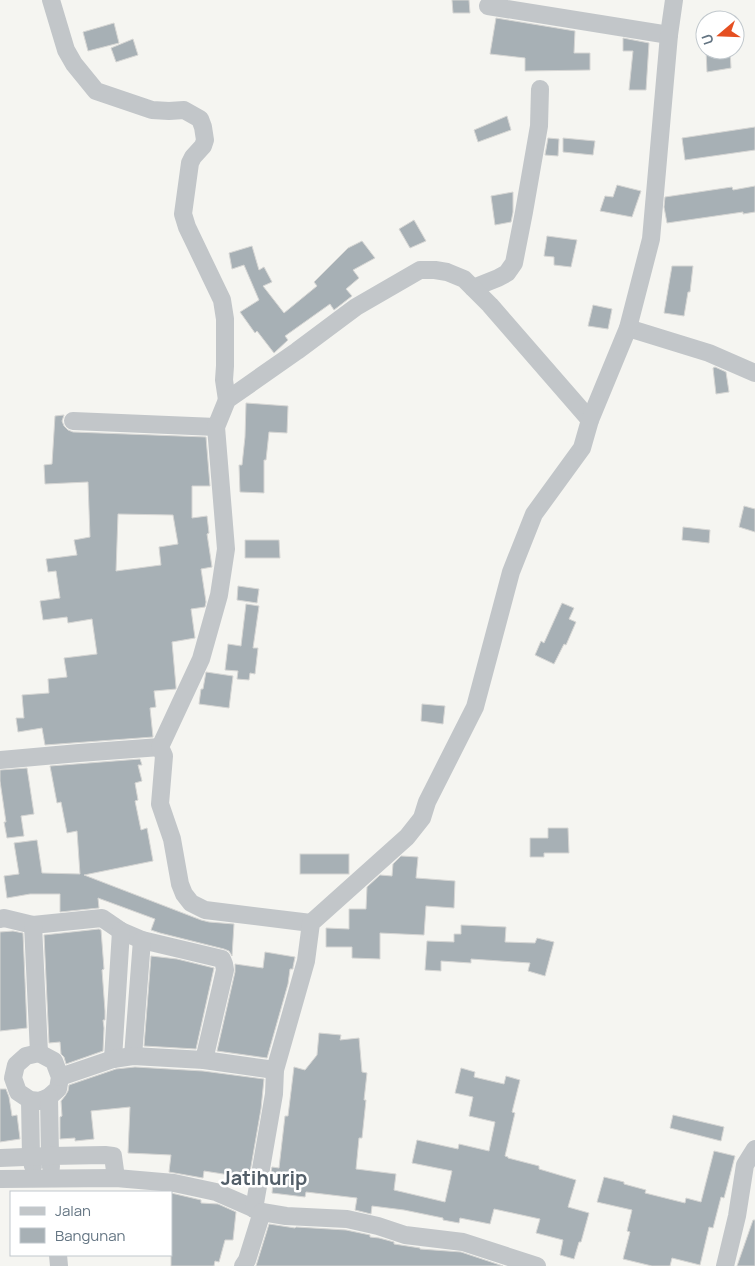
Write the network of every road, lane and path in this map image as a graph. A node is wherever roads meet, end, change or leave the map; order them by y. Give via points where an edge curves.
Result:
1 (51, 0) edge
2 (674, 0) edge
3 (488, 6) dead end
4 (669, 35) junction
5 (540, 89) dead end
6 (473, 288) junction
7 (628, 328) junction
8 (755, 373) edge
9 (228, 400) junction
10 (590, 420) junction
11 (73, 421) dead end
12 (216, 428) junction
13 (160, 748) junction
14 (0, 760) edge
15 (0, 919) edge
16 (311, 924) junction
17 (33, 925) junction
18 (121, 931) junction
19 (142, 940) junction
20 (39, 1053) junction
21 (133, 1056) junction
22 (112, 1059) junction
23 (204, 1060) junction
24 (275, 1070) junction
25 (7, 1077) edge
26 (60, 1077) junction
27 (49, 1097) junction
28 (30, 1100) junction
29 (755, 1149) edge
30 (50, 1156) junction
31 (31, 1157) junction
32 (0, 1158) edge
33 (116, 1178) junction
34 (0, 1179) edge
35 (45, 1183) edge
36 (258, 1211) junction
37 (243, 1266) edge
38 (537, 1266) edge
39 (724, 1266) edge

1 - 9 street via 66,50 96,91 152,110 184,110 200,119 205,140 190,163 183,214 222,300 225,319 224,380
2 - 4 street
3 - 4 street
4 - 7 street via 651,239
5 - 6 street via 539,126 514,263 507,273
6 - 9 street via 464,279 447,272 420,270 356,307
6 - 10 street
7 - 8 street via 709,353
7 - 10 street
9 - 12 street
10 - 16 street via 582,448 534,514 511,572 475,707 422,818 407,837
11 - 12 street
12 - 13 street via 226,549 219,596 201,658
13 - 14 street
13 - 16 street via 164,756 160,804 172,839 184,894 205,910
15 - 17 street
16 - 24 street via 306,961
17 - 18 street via 102,918
17 - 20 street
18 - 19 street
18 - 22 street
19 - 21 street
19 - 23 street via 222,959 225,970
20 - 25 street via 26,1056
20 - 26 street via 54,1061
21 - 22 street
21 - 23 street
22 - 26 street
23 - 24 street
24 - 36 street
25 - 28 street via 18,1092
26 - 27 street via 58,1088
27 - 28 street
27 - 30 street
28 - 31 street
29 - 39 street via 745,1165 737,1216
30 - 31 street
30 - 33 street via 113,1156
30 - 35 street
31 - 32 street
31 - 35 street
33 - 35 street
33 - 36 street via 174,1183 216,1192
34 - 35 street
36 - 37 street
36 - 38 street via 347,1219 405,1235 463,1242

